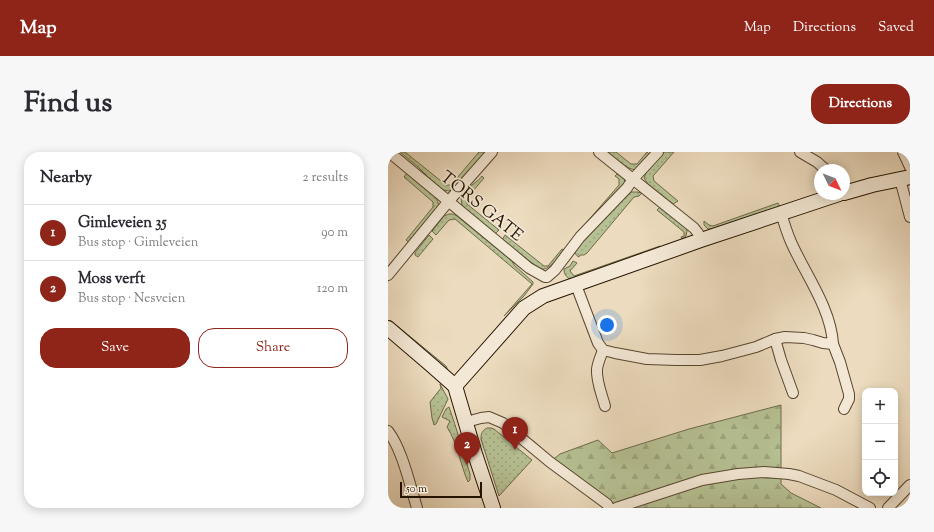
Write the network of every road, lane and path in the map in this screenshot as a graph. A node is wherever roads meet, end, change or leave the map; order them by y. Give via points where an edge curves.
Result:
1 (389, 152) edge
2 (492, 152) edge
3 (599, 152) edge
4 (658, 152) edge
5 (800, 152) edge
6 (903, 152) edge
7 (819, 164) edge
8 (910, 167) edge
9 (905, 178) edge
10 (634, 179) junction
11 (850, 191) edge
12 (821, 200) edge
13 (448, 202) junction
14 (781, 213) junction
15 (910, 217) edge
16 (701, 240) junction
17 (388, 274) edge
18 (576, 285) junction
19 (388, 328) edge
20 (775, 338) junction
21 (833, 344) junction
22 (603, 350) junction
23 (455, 386) junction
24 (793, 393) dead end
25 (605, 406) dead end
26 (844, 409) dead end
27 (466, 422) junction
28 (388, 430) edge
29 (910, 485) edge
30 (417, 508) edge
31 (493, 508) edge
32 (610, 508) edge
33 (616, 508) edge
34 (870, 508) edge
35 (888, 508) edge

1 - 13 street, TORS GATE
2 - 13 street
3 - 10 street
4 - 10 street
5 - 7 street
6 - 8 street
9 - 11 street
9 - 15 street
10 - 13 street, TORS GATE via 547,277 538,274
10 - 16 street via 694,228
12 - 14 street
13 - 17 street
14 - 16 street
14 - 21 street via 790,241 825,309
16 - 18 street
18 - 22 street
18 - 23 street via 543,296 524,308
19 - 23 street
20 - 21 street via 804,338
20 - 22 street via 756,347 700,360 647,358
20 - 24 street
21 - 26 street via 849,394
22 - 25 street via 597,370
23 - 27 street
27 - 31 street
27 - 32 street via 489,417 503,423
28 - 30 street via 401,456
29 - 35 street
33 - 34 street via 702,480 764,472 799,476 836,490

